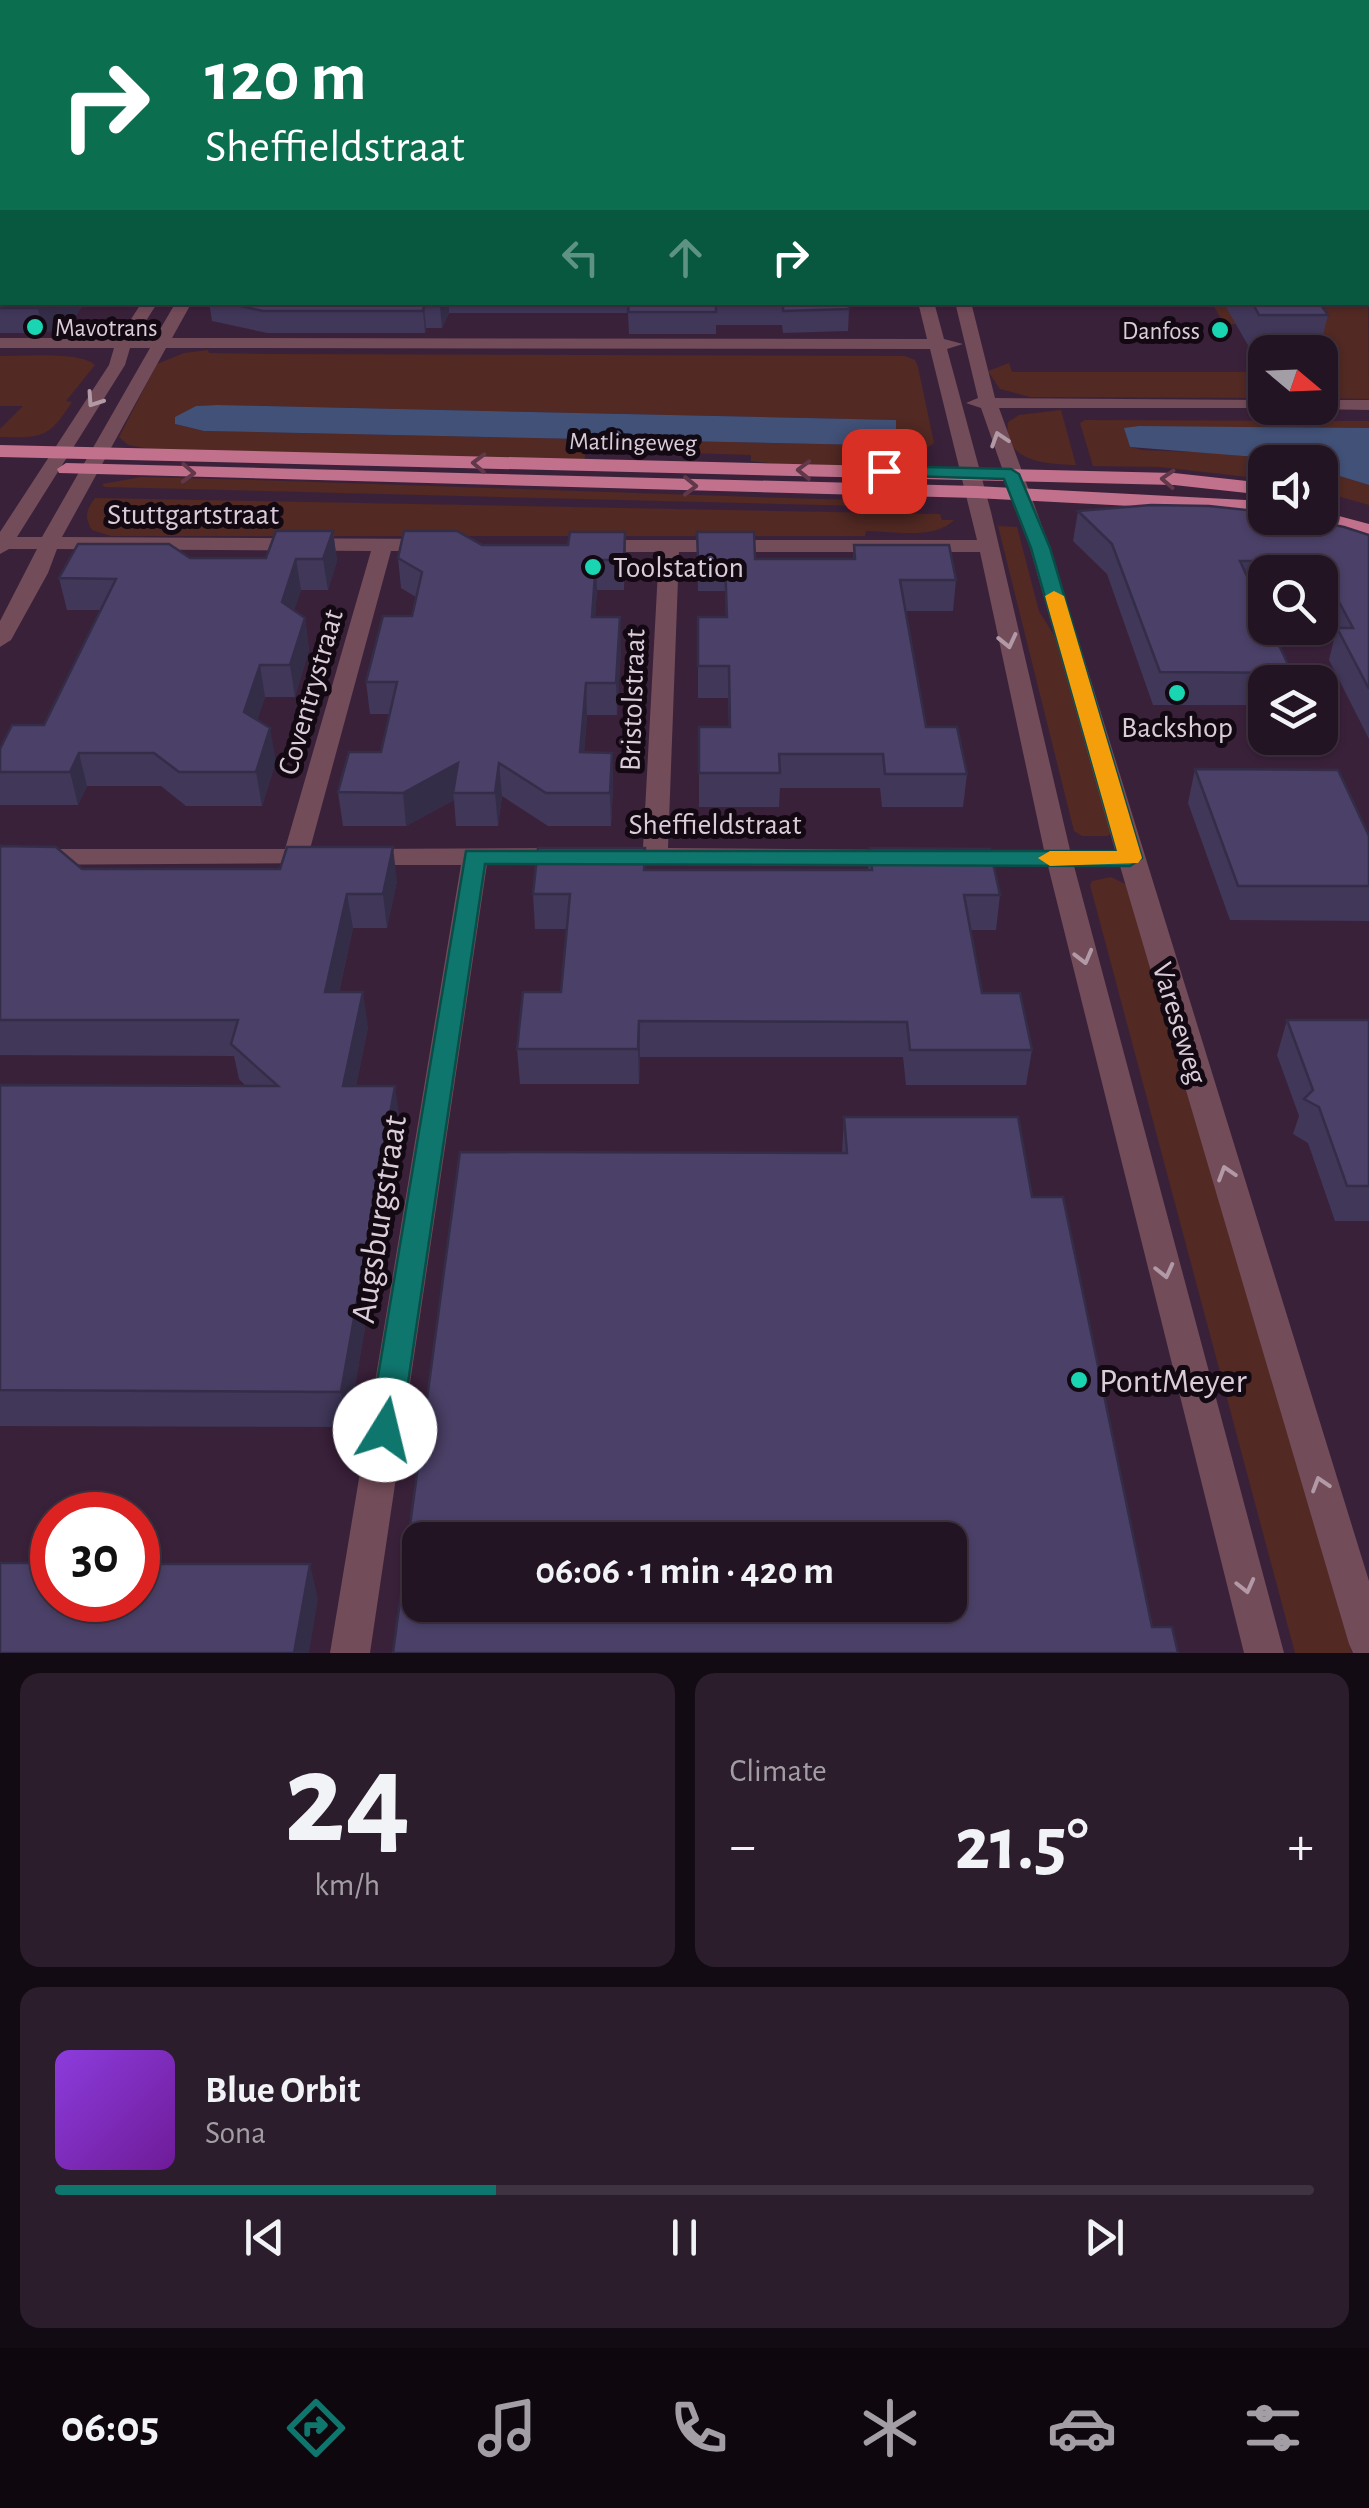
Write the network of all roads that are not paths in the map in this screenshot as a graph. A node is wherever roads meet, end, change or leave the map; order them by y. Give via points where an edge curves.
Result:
1 (148, 305) edge
2 (182, 305) edge
3 (927, 305) edge
4 (963, 305) edge
5 (0, 343) edge
6 (123, 344) junction
7 (160, 344) junction
8 (940, 344) junction
9 (971, 344) junction
10 (955, 403) junction
11 (988, 403) junction
12 (1248, 405) edge
13 (1338, 405) edge
14 (1369, 406) edge
15 (0, 451) edge
16 (54, 461) junction
17 (95, 461) junction
18 (0, 468) edge
19 (1011, 474) junction
20 (974, 482) junction
21 (1248, 487) edge
22 (1020, 494) junction
23 (1338, 504) edge
24 (1248, 506) edge
25 (1369, 512) edge
26 (1338, 522) edge
27 (1369, 530) edge
28 (49, 543) junction
29 (383, 544) junction
30 (1, 545) edge
31 (459, 545) edge
32 (574, 546) edge
33 (669, 546) junction
34 (986, 546) junction
35 (0, 640) edge
36 (474, 856) junction
37 (655, 856) junction
38 (0, 857) edge
39 (295, 857) junction
40 (1058, 858) junction
41 (1130, 858) junction
42 (1369, 1644) edge
43 (350, 1653) edge
44 (1264, 1653) edge

1 - 6 street
2 - 7 street
3 - 8 street
4 - 9 street, Vareseweg
5 - 6 street
6 - 7 street
6 -> 16 street
7 - 8 street
7 - 17 street
8 - 9 street
8 - 10 street
9 - 11 street, Vareseweg
10 - 11 street
10 - 20 street
11 - 12 street
19 -> 11 street, Vareseweg
13 - 14 street
15 - 16 main road, Matlingeweg
16 - 17 main road, Matlingeweg
16 - 18 main road, Matlingeweg
16 - 30 street
17 - 20 main road, Matlingeweg
17 - 28 street
19 - 20 main road, Matlingeweg
21 -> 19 main road, Matlingeweg
19 - 22 street, Vareseweg
20 - 22 main road, Matlingeweg
20 - 34 street
22 - 24 main road, Matlingeweg
22 - 41 street, Vareseweg
23 - 25 main road
26 - 27 main road
28 - 29 street, Stuttgartstraat
28 - 30 street, Stuttgartstraat
28 - 35 street
29 - 31 street, Stuttgartstraat
29 - 39 street, Coventrystraat
32 - 33 street
33 - 34 street
33 - 37 street, Bristolstraat
34 -> 40 street
36 - 37 street, Sheffieldstraat
36 - 39 street, Sheffieldstraat
36 - 43 street, Augsburgstraat
37 - 40 street, Sheffieldstraat
38 - 39 street, Sheffieldstraat
40 - 41 street, Sheffieldstraat
40 -> 44 street
42 -> 41 street, Vareseweg

